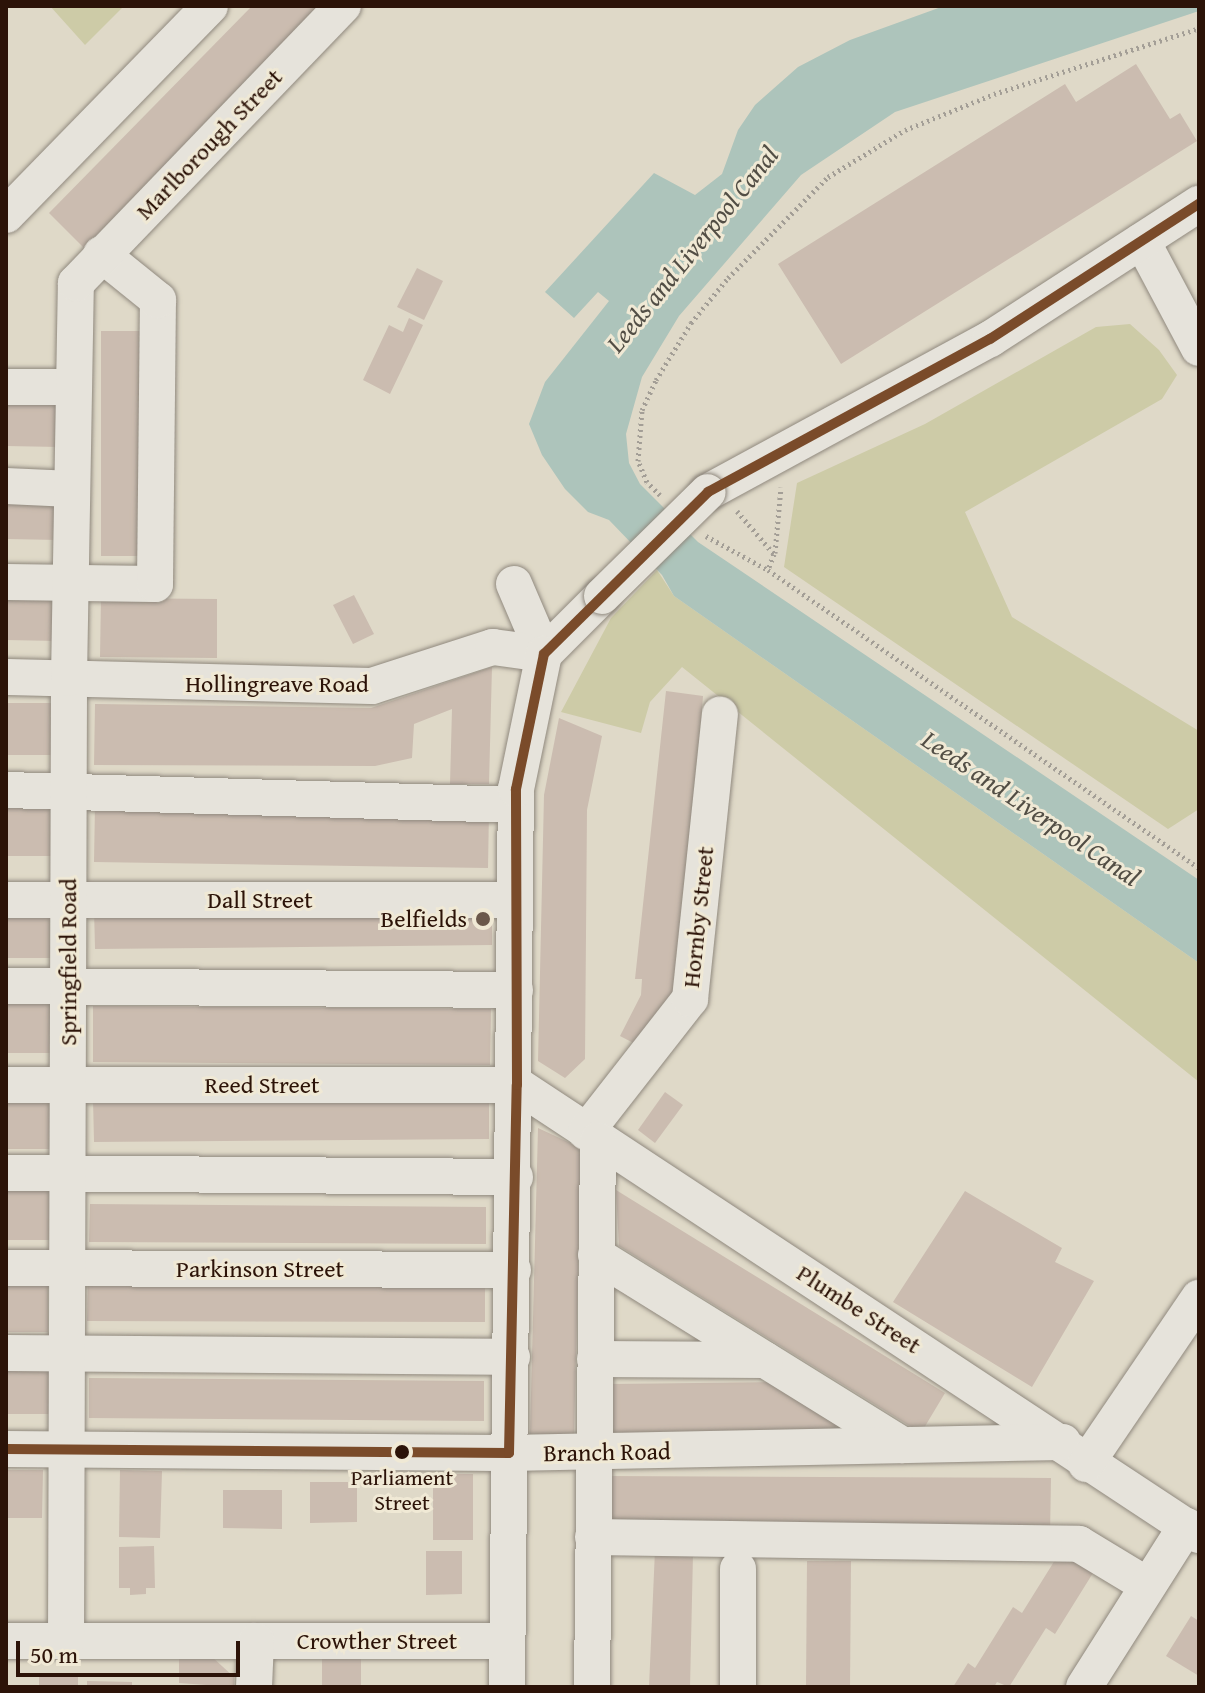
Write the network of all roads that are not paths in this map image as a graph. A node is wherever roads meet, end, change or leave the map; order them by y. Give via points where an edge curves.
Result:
1 (210, 6) edge
2 (343, 6) edge
3 (1199, 204) edge
4 (6, 215) edge
5 (1142, 241) junction
6 (101, 254) junction
7 (76, 283) joint
8 (1199, 348) edge
9 (6, 387) edge
10 (74, 387) junction
11 (6, 486) edge
12 (72, 489) junction
13 (6, 582) edge
14 (71, 584) junction
15 (514, 584) dead end
16 (544, 654) junction
17 (6, 677) edge
18 (69, 678) junction
19 (720, 715) dead end
20 (6, 790) edge
21 (68, 790) junction
22 (516, 805) junction
23 (6, 900) edge
24 (514, 900) junction
25 (68, 901) junction
26 (6, 986) edge
27 (68, 986) junction
28 (515, 990) junction
29 (6, 1085) edge
30 (517, 1085) junction
31 (68, 1086) junction
32 (592, 1136) junction
33 (6, 1173) edge
34 (67, 1173) junction
35 (515, 1177) junction
36 (596, 1255) junction
37 (6, 1268) edge
38 (67, 1269) junction
39 (513, 1270) junction
40 (1199, 1298) edge
41 (6, 1353) edge
42 (67, 1354) junction
43 (512, 1357) junction
44 (595, 1359) junction
45 (765, 1360) junction
46 (903, 1445) junction
47 (6, 1449) edge
48 (64, 1450) junction
49 (594, 1452) junction
50 (509, 1453) junction
51 (1075, 1453) junction
52 (1192, 1530) edge
53 (593, 1537) junction
54 (738, 1569) dead end
55 (1147, 1585) junction
56 (6, 1641) edge
57 (256, 1641) junction
58 (507, 1641) junction
59 (66, 1642) junction
60 (254, 1687) edge
61 (507, 1687) edge
62 (592, 1687) edge
63 (738, 1687) edge
64 (1084, 1687) edge

1 - 4 street
2 - 6 street, Marlborough Street
3 - 5 street
5 - 8 street
5 - 16 street, bridge via 990,339 708,492
6 - 7 street, Marlborough Street
6 - 14 street via 158,300 155,584
7 - 10 street, Springfield Road
9 - 10 street
10 - 12 street, Springfield Road
11 - 12 street
12 - 14 street, Springfield Road
13 - 14 street
14 - 18 street, Springfield Road
15 - 16 street
16 - 18 street, Hollingreave Road via 493,647 372,686 72,683
16 - 22 street
17 - 18 street, Hollingreave Road
18 - 21 street, Springfield Road
19 - 32 street, Hornby Street via 690,999
20 - 21 street
21 - 22 street
21 - 25 street, Springfield Road
22 - 24 street
23 - 25 street, Dall Street
24 - 25 street, Dall Street
24 - 28 street
25 - 27 street, Springfield Road
26 - 27 street
27 - 28 street
27 - 31 street, Springfield Road
28 - 30 street
29 - 31 street, Reed Street
30 - 31 street, Reed Street
30 - 32 street, Plumbe Street
30 - 35 street
31 - 34 street, Springfield Road
32 - 36 street
32 - 51 street, Plumbe Street
33 - 34 street
34 - 35 street
34 - 38 street, Springfield Road
35 - 39 street
36 - 44 street
36 - 45 street
37 - 38 street, Parkinson Street
38 - 39 street, Parkinson Street
38 - 42 street, Springfield Road
39 - 43 street
40 - 51 street
41 - 42 street
42 - 43 street
42 - 48 street, Springfield Road
43 - 50 street
44 - 45 street
44 - 49 street
45 - 46 street
46 - 49 street, Branch Road
46 - 51 street, Branch Road
47 - 48 street, Branch Road
48 - 50 street, Branch Road
48 - 59 street, Springfield Road
49 - 50 street, Branch Road
49 - 53 street
50 - 58 street
51 - 52 street, Plumbe Street
52 - 55 street
53 - 55 street via 1079,1544
53 - 62 street
54 - 63 street
55 - 64 street
56 - 59 street, Crowther Street
57 - 58 street, Crowther Street
57 - 59 street, Crowther Street
57 - 60 street
58 - 61 street

